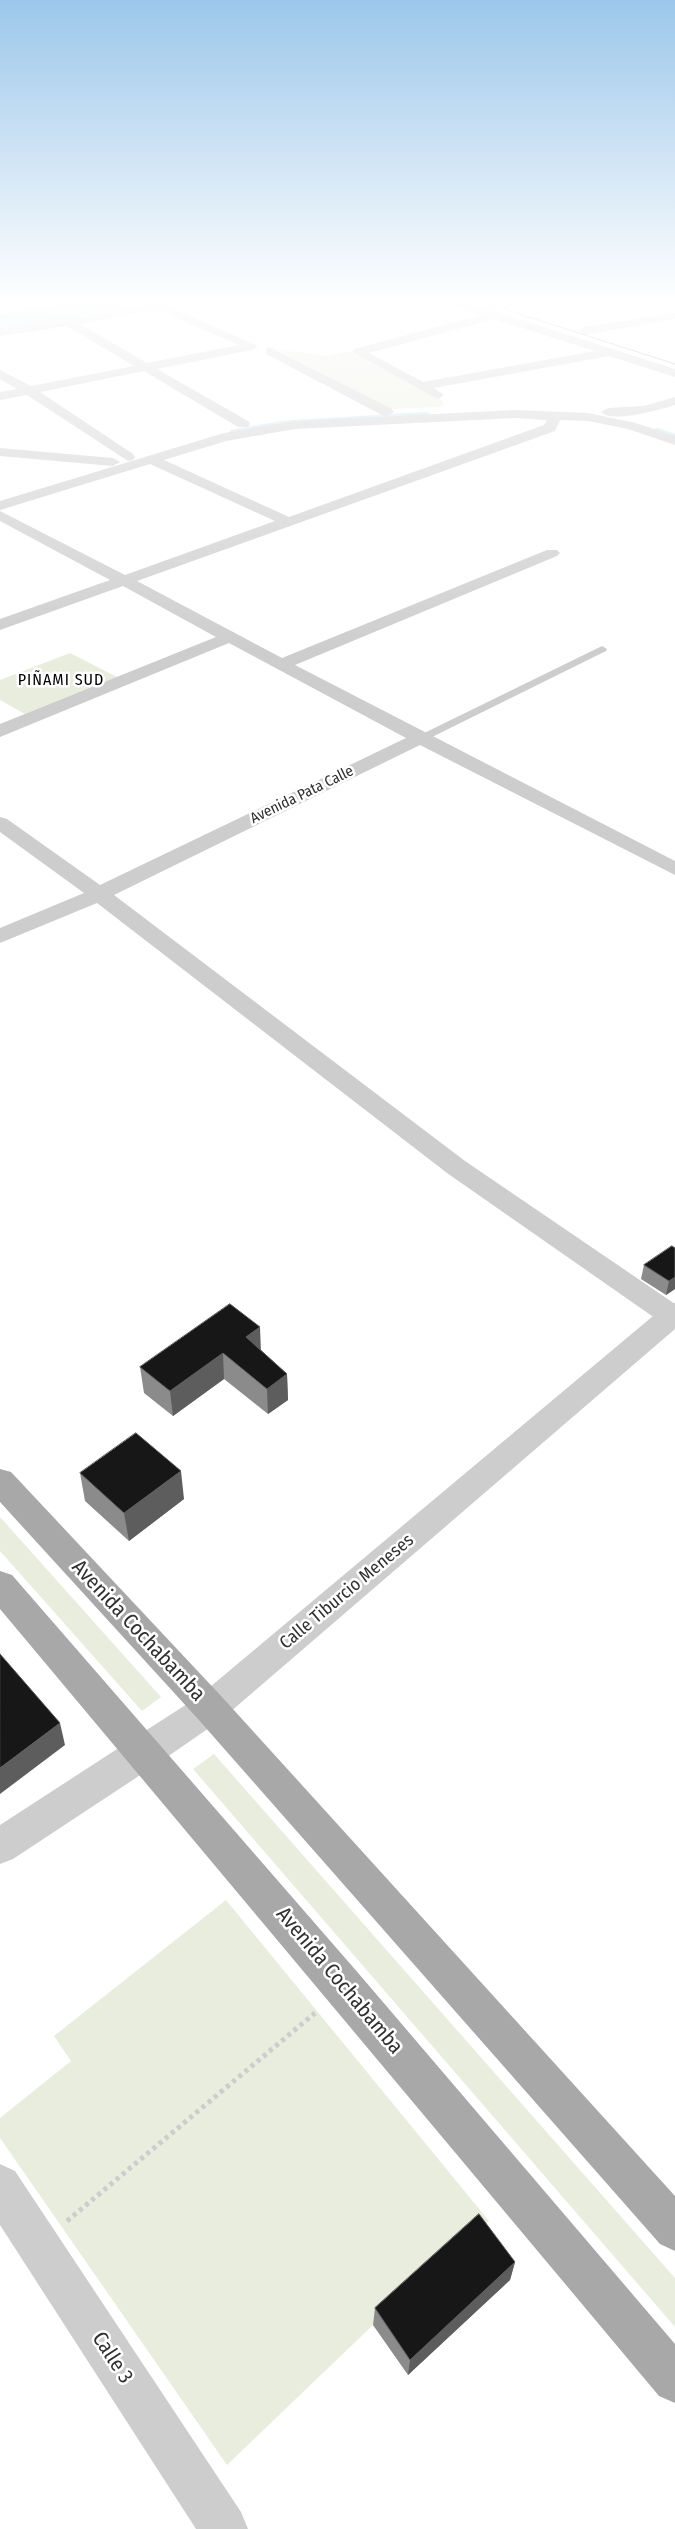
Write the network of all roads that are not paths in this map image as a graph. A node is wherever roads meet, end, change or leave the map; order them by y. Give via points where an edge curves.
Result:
1 (67, 416) edge
2 (229, 416) edge
3 (316, 416) edge
4 (475, 416) edge
5 (555, 416) joint
6 (243, 424) junction
7 (675, 441) edge
8 (0, 452) edge
9 (128, 457) junction
10 (152, 460) junction
11 (113, 462) junction
12 (0, 496) edge
13 (0, 506) edge
14 (0, 515) edge
15 (286, 521) junction
16 (552, 554) dead end
17 (124, 581) junction
18 (0, 625) edge
19 (230, 637) junction
20 (602, 650) dead end
21 (281, 664) junction
22 (0, 731) edge
23 (420, 738) junction
24 (0, 823) edge
25 (675, 869) edge
26 (98, 894) junction
27 (0, 936) edge
28 (674, 1315) edge
29 (0, 1482) edge
30 (0, 1586) edge
31 (210, 1708) junction
32 (144, 1752) junction
33 (0, 1846) edge
34 (0, 2186) edge
35 (675, 2230) edge
36 (675, 2380) edge
37 (224, 2529) edge

1 - 9 street
2 - 6 street
3 - 6 street
4 - 10 street via 295,425 224,438
5 - 7 street via 588,417 632,426
5 - 15 street via 550,428
6 - 9 street
8 - 11 street
9 - 11 street
10 - 13 street
10 - 15 street
11 - 12 street
14 - 17 street
15 - 17 street
16 - 21 street
17 - 18 street
17 - 19 street
19 - 21 street
19 - 22 street
20 - 23 lane, Avenida Pata Calle
21 - 23 street
23 - 25 street
23 - 26 street, Avenida Pata Calle
24 - 26 street
26 - 27 street, Avenida Pata Calle
26 - 28 street via 456,1167
28 - 31 street, Calle Tiburcio Meneses
29 - 31 main road, Avenida Cochabamba
30 - 32 main road, Avenida Cochabamba
31 - 32 street, Calle Tiburcio Meneses
31 - 35 main road, Avenida Cochabamba
32 - 33 street, Calle Tiburcio Meneses
32 - 36 main road, Avenida Cochabamba
34 - 37 street, Calle 3

